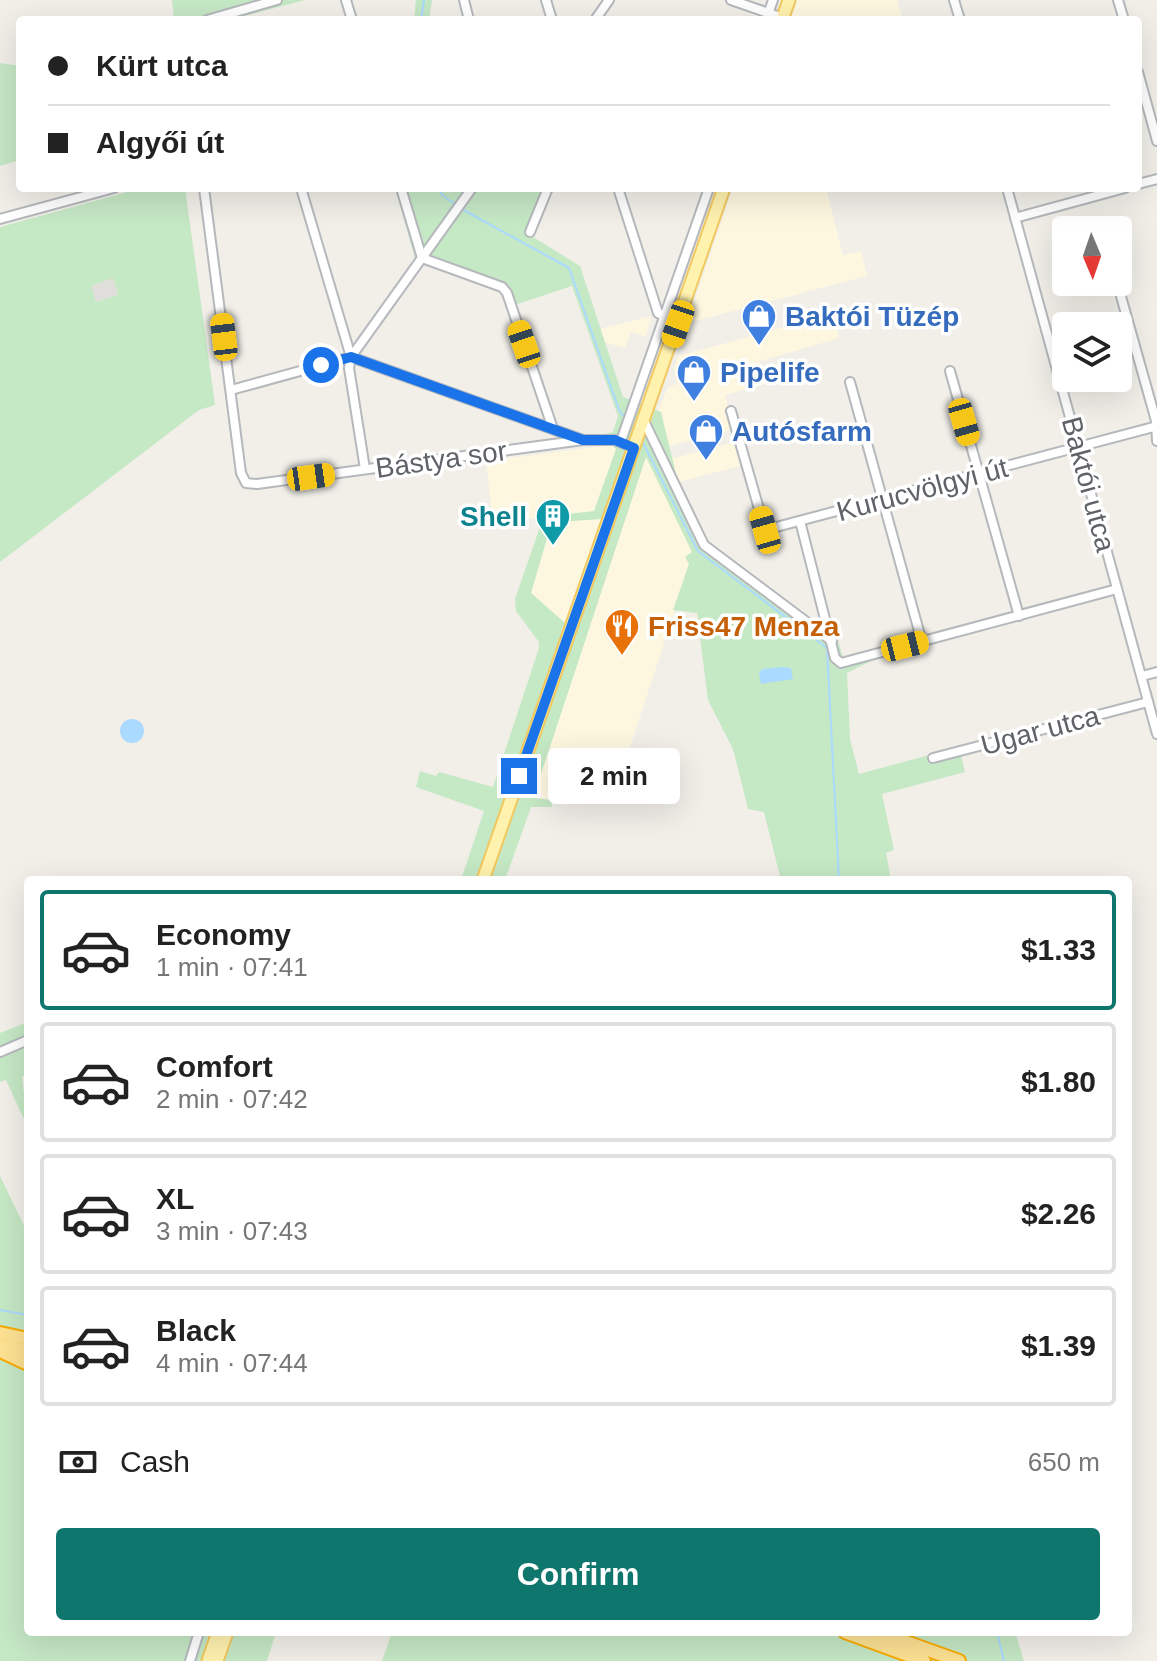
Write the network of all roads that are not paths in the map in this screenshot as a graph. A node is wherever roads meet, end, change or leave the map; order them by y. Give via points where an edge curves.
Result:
1 (277, 0) edge
2 (731, 0) edge
3 (773, 0) edge
4 (250, 7) junction
5 (220, 16) edge
6 (253, 16) edge
7 (767, 16) edge
8 (1142, 87) edge
9 (1157, 141) edge
10 (99, 192) edge
11 (205, 192) edge
12 (302, 192) edge
13 (402, 192) edge
14 (469, 192) edge
15 (546, 192) edge
16 (619, 192) edge
17 (708, 192) edge
18 (723, 192) edge
19 (1008, 192) edge
20 (1091, 192) edge
21 (1015, 218) junction
22 (0, 219) edge
23 (530, 232) dead end
24 (422, 258) junction
25 (1121, 296) edge
26 (655, 303) junction
27 (669, 303) junction
28 (663, 319) junction
29 (678, 324) junction
30 (351, 357) junction
31 (950, 371) dead end
32 (850, 382) dead end
33 (231, 390) junction
34 (731, 411) dead end
35 (643, 424) junction
36 (1156, 426) edge
37 (554, 427) junction
38 (583, 440) junction
39 (621, 441) junction
40 (1157, 441) edge
41 (558, 443) junction
42 (635, 446) junction
43 (1079, 448) junction
44 (365, 469) junction
45 (979, 473) junction
46 (883, 499) junction
47 (800, 521) junction
48 (1117, 589) junction
49 (1019, 616) junction
50 (832, 641) junction
51 (922, 642) junction
52 (1157, 672) edge
53 (1142, 676) junction
54 (1148, 702) junction
55 (1157, 734) edge
56 (933, 758) dead end
57 (484, 876) edge
58 (24, 1042) edge
59 (0, 1052) edge
60 (0, 1345) edge
61 (24, 1350) edge
62 (0, 1351) edge
63 (24, 1362) edge
64 (198, 1636) edge
65 (217, 1636) edge
66 (226, 1636) edge
67 (856, 1636) edge
68 (889, 1636) edge
69 (190, 1661) edge
70 (208, 1661) edge
71 (217, 1661) edge
72 (924, 1661) edge
73 (959, 1661) edge

1 - 4 street
2 - 7 street
3 - 7 street
4 - 5 street
4 - 6 street
8 - 9 street
10 - 22 street
11 - 33 street
12 - 30 street
13 - 24 street
14 - 24 street
15 - 23 street
16 - 26 street
17 - 27 street
18 - 29 main road
19 - 21 street, Baktói utca
20 - 21 street
21 - 43 street, Baktói utca
24 - 30 street
24 - 37 street via 507,293
25 - 36 street
26 - 27 street
26 - 28 street
27 - 28 street
28 - 29 street
28 - 39 street
29 - 35 main road
30 - 33 street
30 - 37 street
30 - 44 street
31 - 45 street
32 - 46 street
33 - 44 street, Bástya sor via 246,483
34 - 47 street, Kurucvölgyi út via 765,530
35 - 42 main road
35 - 50 street via 704,545
36 - 40 street
36 - 43 street, Kurucvölgyi út
37 - 38 street
37 - 41 street
38 - 39 street, Bástya sor
38 - 41 street, Bástya sor
39 - 42 street, Bástya sor
41 - 44 street, Bástya sor
42 - 57 main road
43 - 45 street, Kurucvölgyi út
43 - 48 street, Baktói utca
45 - 46 street, Kurucvölgyi út
45 - 49 street
46 - 47 street, Kurucvölgyi út
46 - 51 street
47 - 50 street
48 - 49 street
48 - 53 street, Baktói utca
49 - 51 street
50 - 51 street via 835,658 848,664
52 - 53 street
53 - 54 street, Baktói utca
54 - 55 street, Baktói utca
54 - 56 street, Ugar utca
58 - 59 street
60 - 61 highway
62 - 63 highway
64 - 69 street
65 - 70 main road
66 - 71 main road
67 - 72 highway
68 - 73 highway

